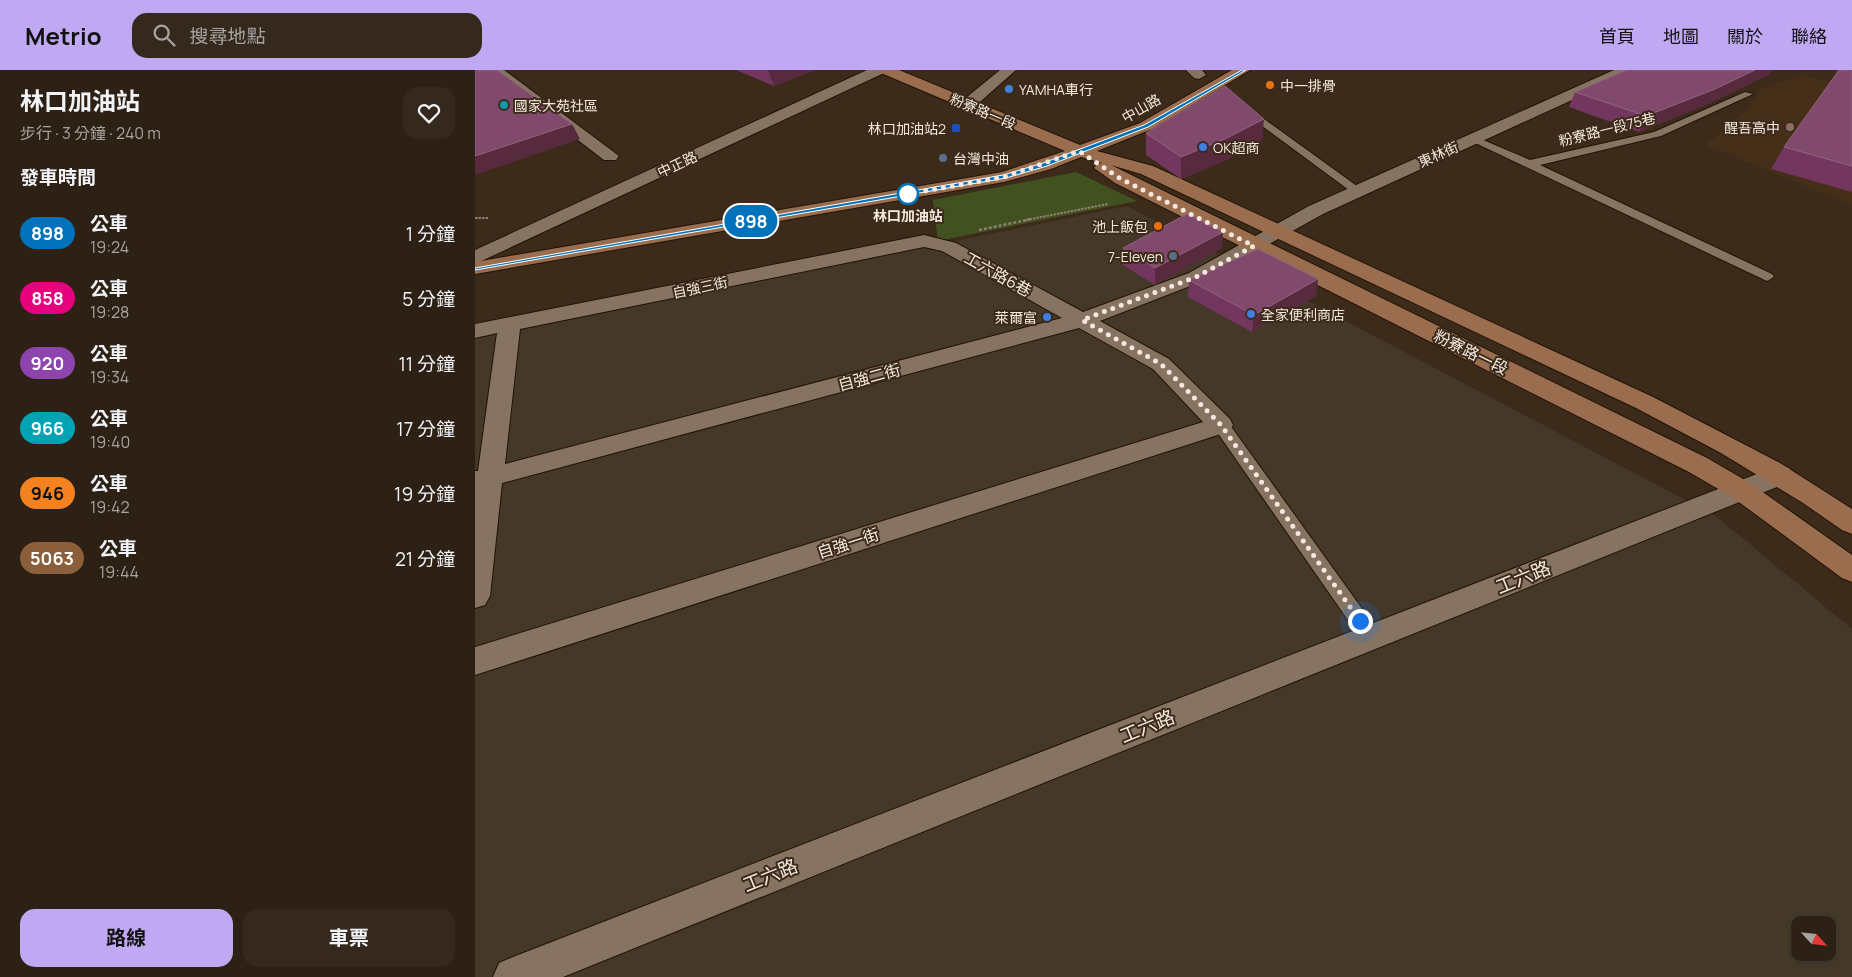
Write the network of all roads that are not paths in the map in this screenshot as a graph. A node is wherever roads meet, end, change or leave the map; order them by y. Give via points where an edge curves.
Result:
1 (494, 70) edge
2 (879, 70) edge
3 (886, 70) edge
4 (1009, 70) edge
5 (1243, 70) edge
6 (1626, 70) edge
7 (1200, 72) edge
8 (1183, 84) dead end
9 (1748, 94) edge
10 (1239, 104) edge
11 (967, 105) junction
12 (1118, 120) dead end
13 (1472, 139) junction
14 (1079, 151) junction
15 (610, 156) dead end
16 (1529, 164) junction
17 (1357, 191) junction
18 (1278, 232) junction
19 (925, 241) joint
20 (1254, 246) junction
21 (475, 258) edge
22 (475, 268) edge
23 (1767, 277) dead end
24 (1082, 320) junction
25 (509, 326) junction
26 (475, 331) edge
27 (1221, 425) junction
28 (1780, 475) junction
29 (483, 479) edge
30 (1741, 490) junction
31 (1852, 522) edge
32 (1852, 570) edge
33 (475, 596) edge
34 (1371, 637) junction
35 (475, 661) edge
36 (513, 977) edge

1 - 15 street
2 - 21 street, 中正路
3 - 11 main road, 粉寮路一段
4 - 11 street
5 - 14 main road, 中山路 via 1219,90 1146,126
6 - 13 street, 東林街
7 - 8 main road
9 - 16 lane, 粉寮路一段75巷 via 1657,134
10 - 17 lane
11 - 14 main road, 粉寮路一段
12 - 14 main road, 中山路
13 - 16 lane
13 - 17 street, 東林街
14 - 18 main road, 粉寮路一段 via 1147,170
14 - 20 main road, 粉寮路一段 via 1121,179
14 - 22 main road, 中山路 via 1004,177
16 - 23 lane
17 - 18 street, 東林街
18 - 20 street, 東林街
18 - 28 main road, 粉寮路一段 via 1648,403
19 - 24 street, 工六路6巷 via 949,247
19 - 25 street, 自強三街
20 - 24 street, 自強二街 via 1196,277
20 - 30 main road, 粉寮路一段 via 1629,429
24 - 27 street, 工六路6巷 via 1161,364
24 - 29 street, 自強二街
25 - 26 street, 自強三街
25 - 29 street
27 - 34 lane, 工六路6巷
27 - 35 street, 自強一街
28 - 30 street, 工六路
28 - 31 main road, 粉寮路一段
29 - 33 street
30 - 32 main road, 粉寮路一段
30 - 34 street, 工六路
34 - 36 street, 工六路

